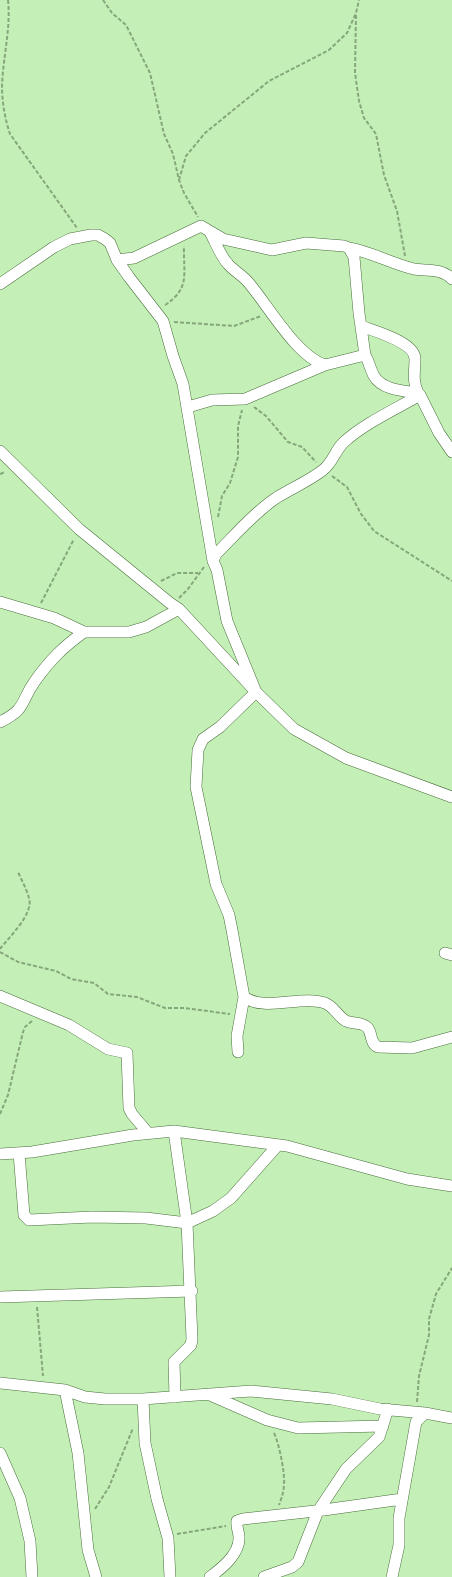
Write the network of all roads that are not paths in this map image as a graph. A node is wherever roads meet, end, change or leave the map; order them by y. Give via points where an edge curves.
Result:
1 (207, 229) junction
2 (349, 248) junction
3 (118, 260) junction
4 (0, 274) edge
5 (14, 274) junction
6 (452, 279) edge
7 (0, 284) edge
8 (361, 326) junction
9 (366, 355) junction
10 (325, 365) junction
11 (419, 394) junction
12 (188, 407) junction
13 (0, 451) edge
14 (452, 452) edge
15 (213, 561) junction
16 (0, 602) edge
17 (175, 606) junction
18 (84, 632) junction
19 (256, 692) junction
20 (0, 722) edge
21 (452, 798) edge
22 (0, 996) edge
23 (244, 997) junction
24 (452, 1037) edge
25 (238, 1052) dead end
26 (174, 1131) junction
27 (148, 1134) junction
28 (278, 1144) junction
29 (19, 1153) junction
30 (0, 1154) edge
31 (452, 1186) edge
32 (187, 1223) junction
33 (192, 1291) junction
34 (0, 1297) edge
35 (0, 1383) edge
36 (64, 1390) junction
37 (208, 1394) junction
38 (174, 1397) junction
39 (143, 1400) junction
40 (388, 1410) junction
41 (421, 1412) junction
42 (452, 1418) edge
43 (383, 1426) junction
44 (0, 1454) edge
45 (402, 1499) junction
46 (318, 1511) junction
47 (32, 1577) edge
48 (96, 1577) edge
49 (170, 1577) edge
50 (210, 1577) edge
51 (264, 1577) edge
52 (392, 1577) edge

1 - 2 street via 223,239 272,250 306,244
1 - 3 street via 195,228 134,258
1 - 10 street via 227,263 249,282 286,333 308,355
2 - 6 street via 408,266 448,274
2 - 8 street via 356,265
3 - 5 street via 110,243 105,239 98,235 83,235 54,247
3 - 12 street via 163,321
4 - 5 street
5 - 7 street
8 - 9 street
8 - 11 street via 396,339 409,347 414,356 413,379
9 - 10 street
9 - 11 street via 374,377 378,380 395,390
10 - 12 street via 244,400 212,400
11 - 14 street
11 - 15 street via 352,435 338,448 333,460 325,469 276,498 216,554
12 - 15 street
13 - 17 street via 79,529
15 - 19 street via 227,621
16 - 18 street via 54,618
17 - 18 street via 146,627 129,632
17 - 19 street
18 - 20 street via 63,647 50,661 14,715
19 - 21 street via 294,730 346,758
19 - 23 street via 204,739 198,750 196,773 196,787 216,884 231,923
22 - 27 street via 69,1025 108,1050 126,1053 129,1108
23 - 24 street via 256,1002 310,1000 326,1004 347,1021 367,1027 372,1042 378,1047 412,1048
23 - 25 street via 237,1036
26 - 27 street
26 - 28 street
26 - 32 street
27 - 29 street
28 - 31 street via 407,1179
28 - 32 street via 231,1198 213,1211
29 - 30 street
29 - 32 street via 24,1215 29,1220 146,1218
32 - 33 street
33 - 34 street
33 - 38 street via 191,1345 174,1362
35 - 36 street
36 - 39 street via 85,1397
36 - 48 street via 78,1453 88,1550
37 - 38 street
37 - 40 street via 251,1390 332,1399
37 - 43 street via 267,1420 298,1428
38 - 39 street
39 - 49 street via 145,1443 168,1538
40 - 41 street
40 - 43 street
41 - 42 street
41 - 45 street via 416,1422
43 - 46 street via 379,1437 346,1469
44 - 47 street via 20,1498 30,1541
45 - 46 street
45 - 52 street via 399,1545
46 - 50 street via 237,1521 238,1547 229,1561
46 - 51 street via 298,1562 292,1567

